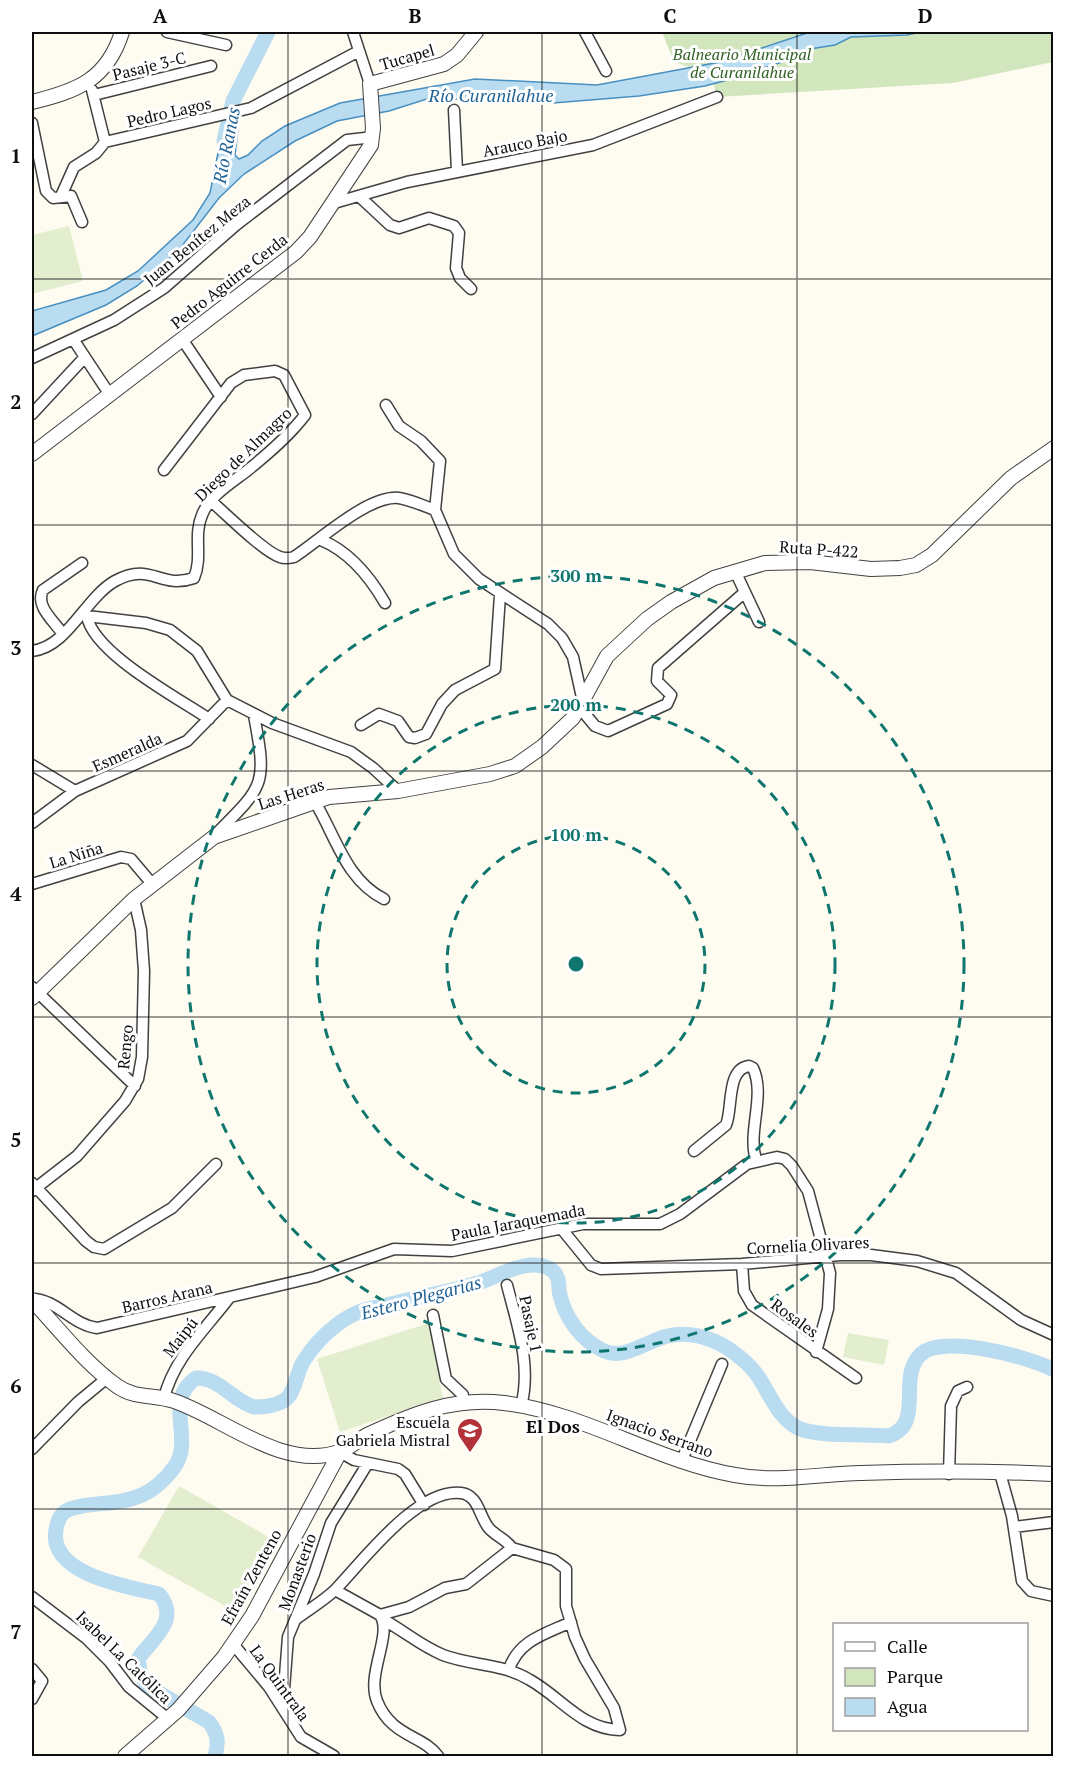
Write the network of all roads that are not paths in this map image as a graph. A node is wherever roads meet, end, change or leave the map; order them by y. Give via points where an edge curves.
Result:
1 (122, 32) edge
2 (167, 32) edge
3 (353, 32) edge
4 (476, 32) edge
5 (585, 32) edge
6 (226, 45) dead end
7 (359, 51) junction
8 (212, 66) dead end
9 (606, 71) dead end
10 (370, 87) junction
11 (91, 89) junction
12 (717, 97) dead end
13 (32, 102) edge
14 (454, 110) dead end
15 (32, 123) edge
16 (373, 134) junction
17 (105, 142) junction
18 (457, 171) junction
19 (61, 196) junction
20 (361, 198) junction
21 (334, 203) junction
22 (82, 222) dead end
23 (471, 289) dead end
24 (73, 339) junction
25 (182, 339) junction
26 (32, 358) edge
27 (84, 358) junction
28 (110, 395) junction
29 (221, 397) junction
30 (386, 405) dead end
31 (32, 414) edge
32 (1053, 448) edge
33 (32, 454) edge
34 (164, 470) dead end
35 (211, 501) junction
36 (435, 510) junction
37 (321, 540) junction
38 (82, 563) dead end
39 (735, 571) junction
40 (745, 592) junction
41 (500, 595) junction
42 (385, 603) dead end
43 (85, 614) junction
44 (759, 622) dead end
45 (63, 633) junction
46 (32, 651) edge
47 (227, 700) junction
48 (583, 700) junction
49 (254, 715) junction
50 (209, 719) junction
51 (361, 725) dead end
52 (32, 765) edge
53 (75, 791) junction
54 (398, 791) junction
55 (315, 802) junction
56 (32, 823) edge
57 (214, 837) junction
58 (32, 884) edge
59 (153, 885) junction
60 (134, 899) junction
61 (384, 899) dead end
62 (33, 993) edge
63 (135, 1086) junction
64 (694, 1151) dead end
65 (756, 1160) junction
66 (216, 1164) dead end
67 (33, 1187) edge
68 (561, 1228) junction
69 (826, 1256) junction
70 (742, 1264) junction
71 (315, 1277) joint
72 (507, 1285) dead end
73 (229, 1298) junction
74 (32, 1299) edge
75 (433, 1316) dead end
76 (1053, 1335) edge
77 (816, 1352) junction
78 (723, 1364) dead end
79 (107, 1378) junction
80 (856, 1378) dead end
81 (967, 1387) dead end
82 (168, 1399) junction
83 (462, 1401) junction
84 (521, 1406) junction
85 (32, 1449) edge
86 (340, 1452) junction
87 (682, 1460) junction
88 (368, 1463) junction
89 (1000, 1473) junction
90 (949, 1474) junction
91 (1053, 1474) edge
92 (424, 1505) junction
93 (1053, 1522) edge
94 (1014, 1527) junction
95 (513, 1548) junction
96 (335, 1590) junction
97 (1053, 1596) edge
98 (32, 1597) edge
99 (382, 1617) junction
100 (296, 1619) junction
101 (571, 1622) junction
102 (233, 1644) junction
103 (32, 1669) edge
104 (509, 1669) junction
105 (32, 1700) edge
106 (279, 1701) junction
107 (172, 1714) junction
108 (125, 1756) edge
109 (334, 1756) edge
110 (438, 1756) edge

1 - 11 street
2 - 6 street
3 - 7 street
4 - 10 street, Tucapel via 444,64
5 - 9 street
7 - 10 street
7 - 17 street, Pedro Lagos via 258,105
8 - 11 street, Pasaje 3-C
10 - 16 street, Pedro Aguirre Cerda
11 - 13 street
11 - 17 street
12 - 18 street, Arauco Bajo via 593,145
14 - 18 street
15 - 19 street via 46,191 53,198
16 - 21 street, Pedro Aguirre Cerda via 366,156
16 - 24 street, Juan Benítez Meza via 347,140 236,225 164,288 114,320
17 - 19 street via 74,167
18 - 20 street, Arauco Bajo
19 - 22 street via 71,196
20 - 21 street, Arauco Bajo
20 - 23 street via 390,225 399,228 429,218 454,226 459,233 456,268
21 - 25 street, Pedro Aguirre Cerda via 296,252
24 - 26 street, Juan Benítez Meza
24 - 27 street
25 - 28 street, Pedro Aguirre Cerda
25 - 29 street
27 - 28 street
27 - 31 street
28 - 33 street, Pedro Aguirre Cerda
29 - 34 street, Diego de Almagro
29 - 35 street, Diego de Almagro via 244,375 275,371 284,375 305,415 293,431
30 - 36 street via 399,426 440,461
32 - 39 street, Ruta P-422 via 1011,478 932,555 916,565 871,569 786,561
35 - 37 street via 278,557 294,557
35 - 43 street, Diego de Almagro via 199,524 200,555 194,578 170,582 147,572 133,573 113,582
36 - 37 street via 399,498 374,503
36 - 41 street via 454,554
37 - 42 street via 344,551
38 - 45 street via 39,596
39 - 40 street
39 - 48 street, Ruta P-422 via 697,588 647,619 607,656
40 - 44 street
40 - 48 street via 658,668 657,681 671,695 667,704 608,731 595,726
41 - 48 street via 548,624 562,638 573,657
41 - 51 street via 495,669 455,690 442,704 426,734 409,737 398,721 379,714
43 - 45 street
43 - 47 street via 170,630 197,651
43 - 50 street via 111,652
45 - 46 street via 44,648
47 - 49 street
47 - 50 street, Esmeralda
48 - 54 street, Las Heras via 557,734 515,766
49 - 54 street via 351,752
49 - 57 street via 262,761 259,783 251,800
50 - 53 street, Esmeralda via 184,743
52 - 53 street
53 - 56 street, Esmeralda
54 - 55 street, Las Heras via 328,797
55 - 57 street, Las Heras
55 - 61 street via 350,871
57 - 59 street, Las Heras
58 - 59 street, La Niña via 121,857 131,859
59 - 60 street, Las Heras
60 - 62 street, Las Heras
60 - 63 street, Rengo via 144,971 142,1057
62 - 63 street
63 - 67 street, Rengo via 77,1156
64 - 65 street via 724,1128 735,1077 749,1066 757,1078 753,1148
65 - 68 street, Paula Jaraquemada via 665,1222 595,1223
65 - 69 street, Paula Jaraquemada via 784,1159 802,1179
66 - 67 street via 172,1208 104,1249 86,1241
68 - 70 street, Cornelia Olivares via 597,1268
68 - 71 street, Paula Jaraquemada via 452,1251 394,1249
69 - 70 street, Cornelia Olivares
69 - 76 street, Cornelia Olivares via 872,1255 946,1268 968,1279 1021,1320
69 - 77 street via 830,1288
70 - 77 street, Rosales via 749,1302
71 - 73 street, Barros Arana
72 - 84 street, Pasaje 1 via 523,1349
73 - 74 street, Barros Arana via 97,1328 80,1324 46,1301
73 - 82 street, Maipú via 179,1360 169,1380
74 - 79 street, Ignacio Serrano
75 - 83 street via 446,1379 463,1395
77 - 80 street, Rosales
78 - 87 street
79 - 82 street, Ignacio Serrano via 128,1393
79 - 85 street
81 - 90 street via 958,1391 951,1406
82 - 86 street, Ignacio Serrano via 288,1452
83 - 84 street, Ignacio Serrano
83 - 86 street, Ignacio Serrano via 395,1422
84 - 87 street, Ignacio Serrano
86 - 88 street
86 - 102 street, Efraín Zenteno
87 - 90 street, Ignacio Serrano via 728,1474 767,1479 866,1472
88 - 92 street via 392,1467 405,1474
88 - 100 street, Monasterio via 330,1523
89 - 90 street, Ignacio Serrano
89 - 91 street, Ignacio Serrano
89 - 94 street
92 - 95 street via 445,1494 461,1492 473,1498 488,1527
92 - 96 street via 386,1534
93 - 94 street
94 - 97 street via 1022,1581 1031,1591
95 - 99 street via 466,1584 445,1588
95 - 101 street via 554,1560 566,1569 565,1599
96 - 99 street
96 - 100 street
98 - 107 street, Isabel La Católica via 86,1638 129,1687
99 - 104 street via 444,1655
99 - 110 street via 374,1674 376,1701 391,1723
100 - 106 street, Monasterio via 288,1637 284,1689
101 - 104 street via 523,1645
101 - 104 street via 585,1659 614,1708 620,1730 585,1722 538,1685
102 - 106 street, La Quintrala
102 - 107 street, Efraín Zenteno
103 - 105 street via 42,1682
106 - 109 street, La Quintrala via 301,1737
107 - 108 street, Efraín Zenteno

